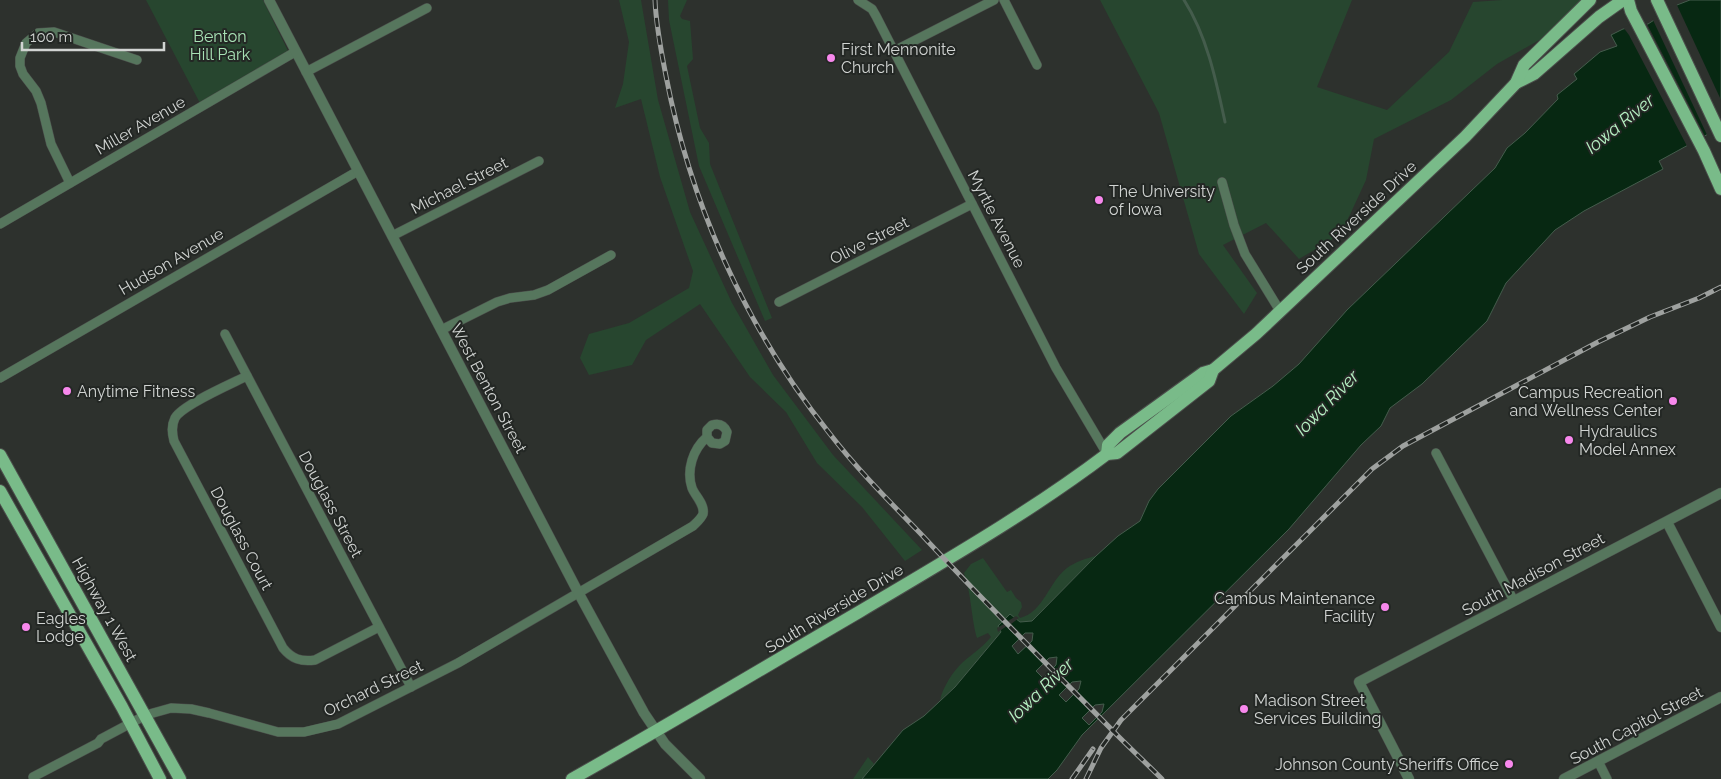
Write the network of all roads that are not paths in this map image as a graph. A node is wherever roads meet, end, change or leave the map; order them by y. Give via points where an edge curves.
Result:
1 (269, 0) edge
2 (858, 0) edge
3 (994, 0) edge
4 (1004, 0) edge
5 (1590, 0) edge
6 (1623, 0) edge
7 (1628, 0) edge
8 (1658, 3) edge
9 (427, 8) dead end
10 (894, 51) junction
11 (295, 52) junction
12 (137, 60) dead end
13 (1037, 64) dead end
14 (306, 72) junction
15 (1516, 83) junction
16 (1721, 136) edge
17 (539, 161) dead end
18 (358, 171) junction
19 (1222, 182) dead end
20 (70, 183) junction
21 (1721, 189) edge
22 (972, 204) junction
23 (0, 224) edge
24 (392, 236) junction
25 (611, 255) dead end
26 (779, 302) dead end
27 (1280, 311) junction
28 (441, 330) junction
29 (225, 334) dead end
30 (246, 376) junction
31 (0, 378) edge
32 (707, 437) dead end
33 (1436, 452) dead end
34 (1107, 454) junction
35 (0, 455) edge
36 (0, 491) edge
37 (1721, 493) edge
38 (1667, 522) junction
39 (578, 592) junction
40 (1514, 601) junction
41 (379, 627) junction
42 (1721, 627) edge
43 (411, 687) junction
44 (1721, 697) edge
45 (146, 715) junction
46 (131, 723) junction
47 (655, 732) junction
48 (1598, 761) junction
49 (33, 777) dead end
50 (160, 779) edge
51 (180, 779) edge
52 (572, 779) edge
53 (700, 779) edge
54 (1409, 779) edge
55 (1564, 779) edge
56 (1607, 779) edge

1 - 11 street, West Benton Street
2 - 10 street, Myrtle Avenue via 872,9
3 - 10 street
4 - 13 street
5 - 15 main road, South Riverside Drive via 1524,65
6 - 15 main road, South Riverside Drive via 1534,74
7 - 21 main road
8 - 16 main road
9 - 14 street
10 - 22 street, Myrtle Avenue
11 - 14 street, West Benton Street
11 - 20 street, Miller Avenue
12 - 20 street via 54,32 38,33 26,42 20,66 42,103 51,144
14 - 18 street, West Benton Street
15 - 27 main road, South Riverside Drive via 1466,136
17 - 24 street, Michael Street
18 - 24 street, West Benton Street
18 - 31 street, Hudson Avenue
19 - 27 street via 1245,254
20 - 23 street, Miller Avenue
22 - 26 street, Olive Street
22 - 34 street, Myrtle Avenue via 1056,368
24 - 28 street, West Benton Street
25 - 28 street via 548,290 498,302
27 - 34 main road, South Riverside Drive via 1213,370 1203,373 1120,433 1108,445
28 - 39 street, West Benton Street
29 - 30 street, Douglass Street
30 - 41 street, Douglass Street
30 - 41 street, Douglass Court via 180,412 172,425 172,433 278,639 288,654 307,661 315,660
32 - 39 street, Orchard Street via 695,452 690,474 693,489 703,508 693,526
33 - 40 street
34 - 47 main road, South Riverside Drive via 981,538
35 - 45 main road, Highway 1 West
36 - 46 main road, Highway 1 West
37 - 38 street, South Madison Street
38 - 40 street, South Madison Street
38 - 42 street
39 - 43 street, Orchard Street
39 - 47 street, West Benton Street
40 - 54 street, South Madison Street via 1358,682
41 - 43 street, Douglass Street
43 - 45 street, Orchard Street via 338,724 304,732 278,732 184,708
44 - 48 street, South Capitol Street
45 - 46 street, Orchard Street
45 - 51 main road, Highway 1 West
46 - 49 street, Orchard Street
46 - 50 main road, Highway 1 West
47 - 52 main road, South Riverside Drive
47 - 53 street, West Benton Street
48 - 55 street, South Capitol Street
48 - 56 street

